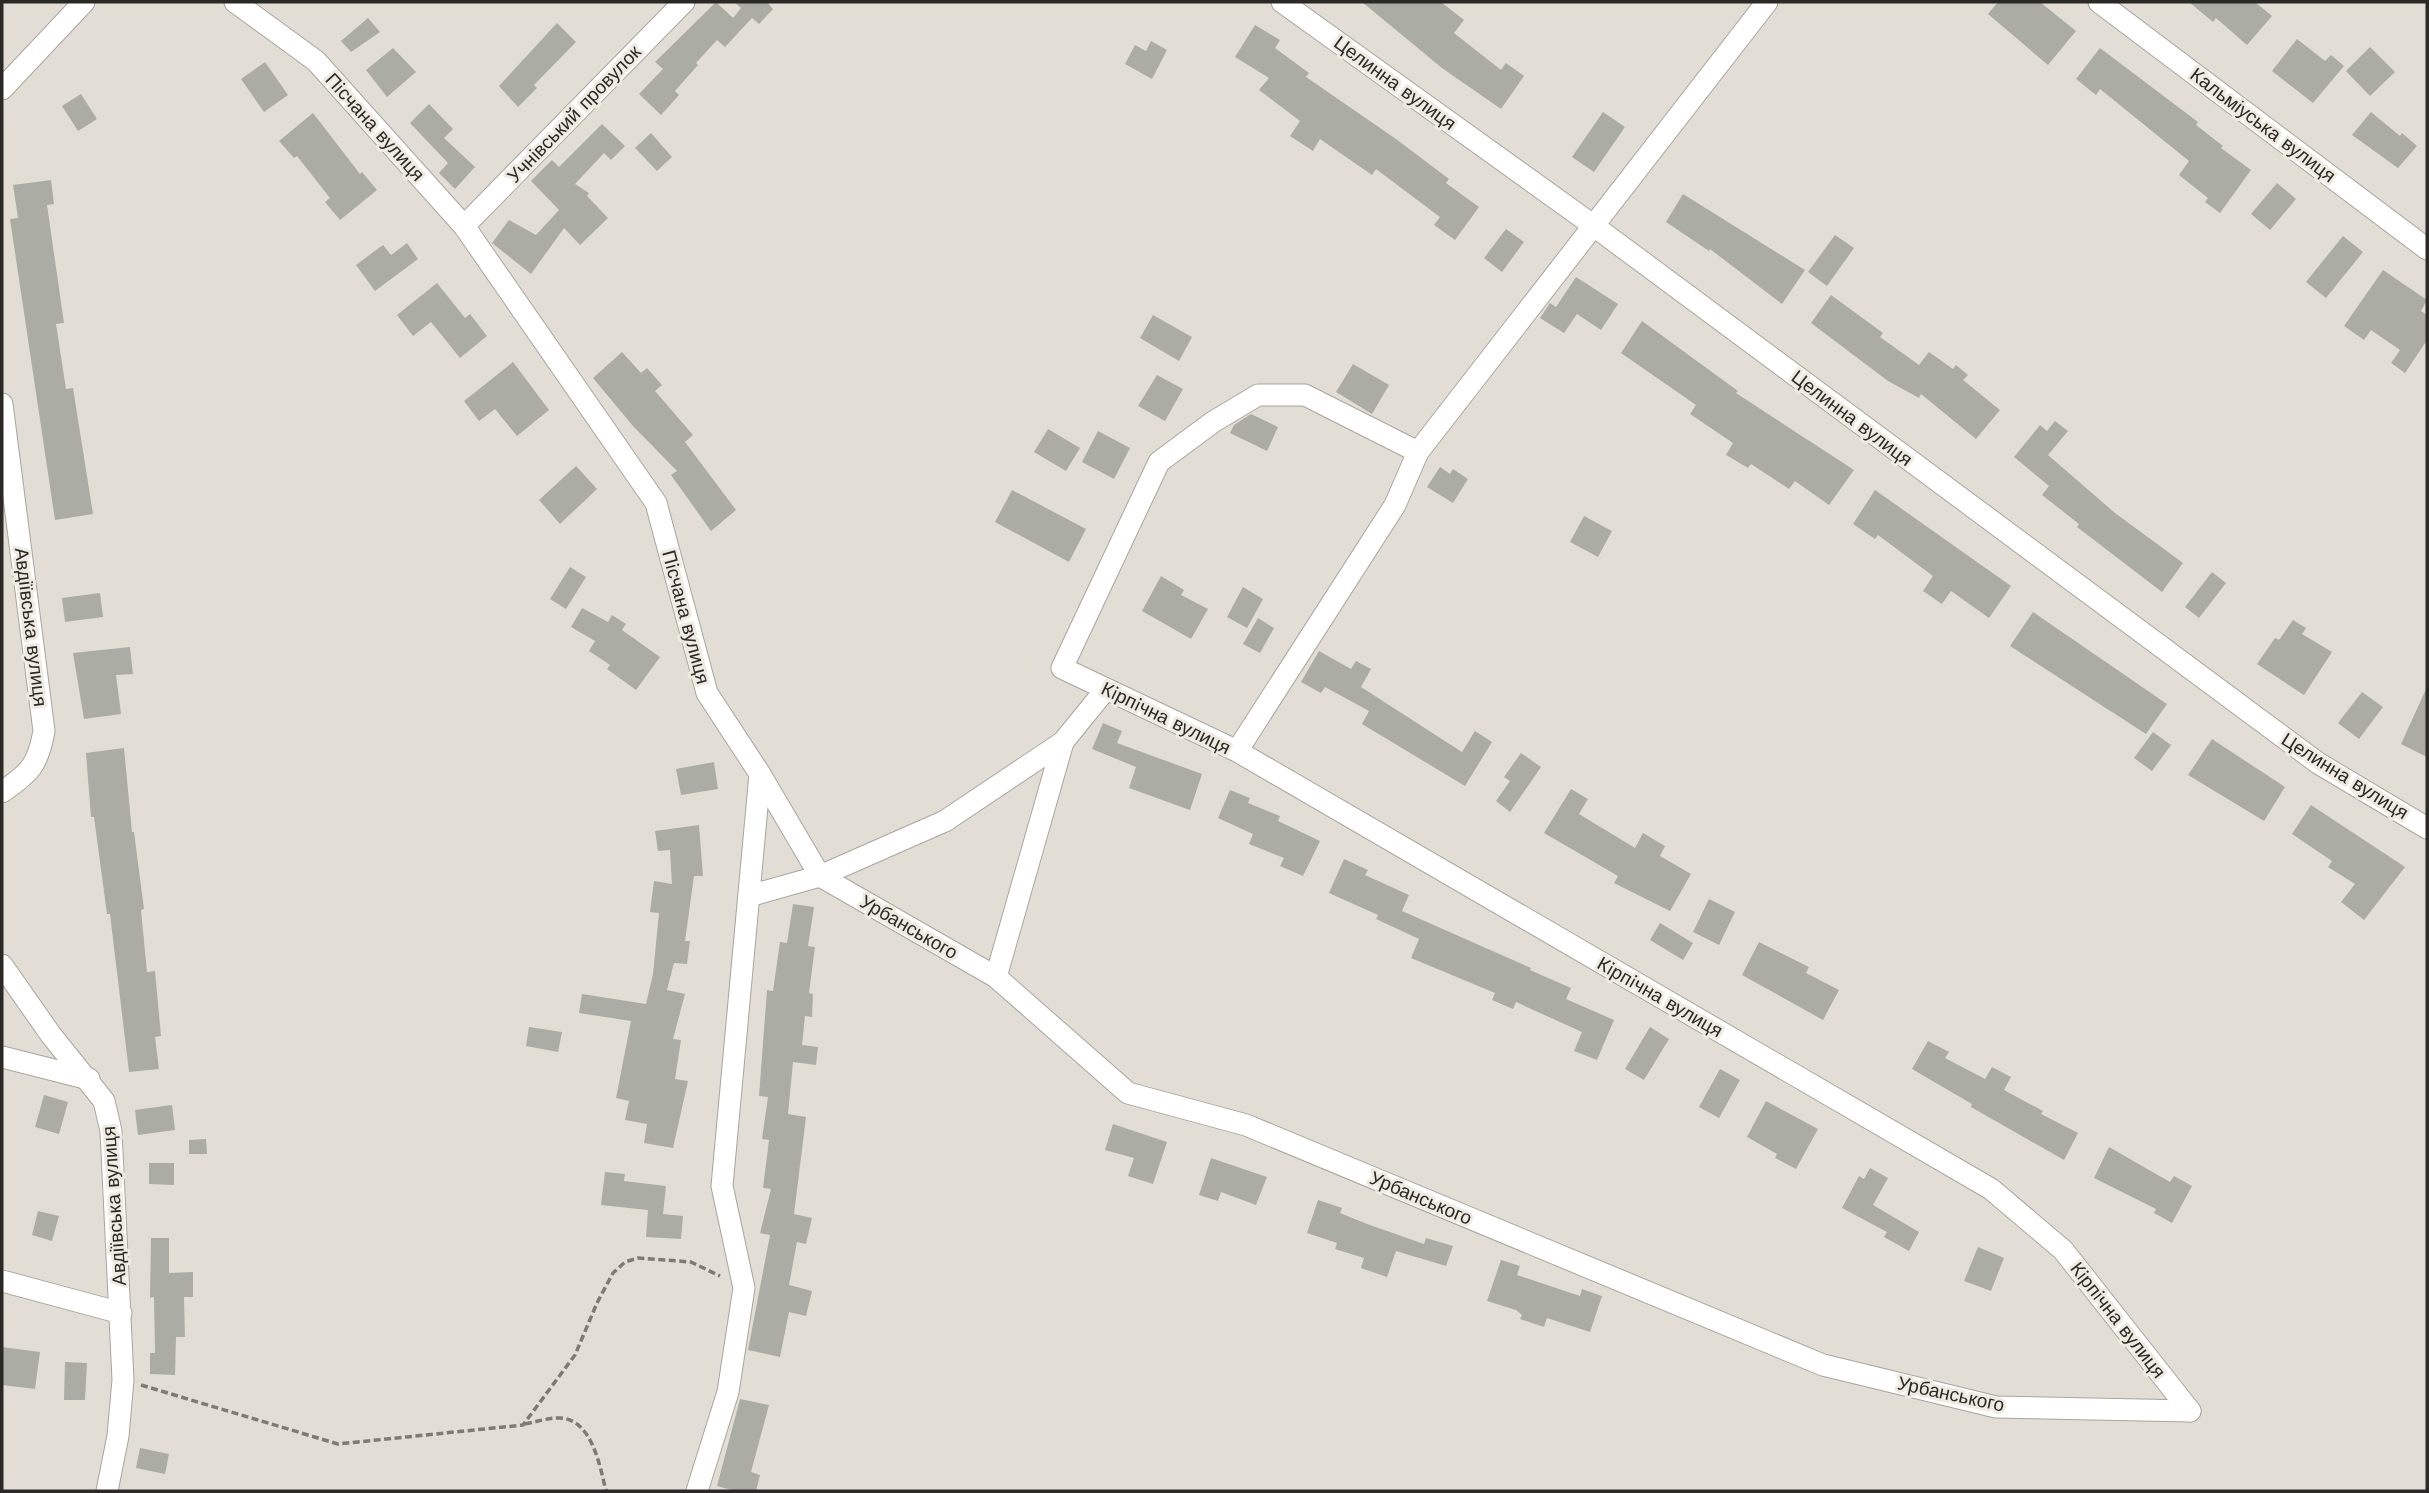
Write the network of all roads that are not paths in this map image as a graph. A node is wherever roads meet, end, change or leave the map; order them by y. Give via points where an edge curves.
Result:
1 (83, 2) edge
2 (235, 2) edge
3 (684, 2) edge
4 (1282, 2) edge
5 (1768, 2) edge
6 (2099, 2) edge
7 (2, 89) edge
8 (464, 226) junction
9 (1594, 226) junction
10 (2427, 249) edge
11 (2, 404) edge
12 (1418, 452) junction
13 (1106, 689) junction
14 (1063, 742) junction
15 (1237, 751) junction
16 (760, 774) junction
17 (2, 792) edge
18 (2427, 828) edge
19 (820, 876) junction
20 (748, 896) junction
21 (2, 965) edge
22 (996, 977) junction
23 (2, 1057) edge
24 (89, 1080) junction
25 (2, 1281) edge
26 (121, 1313) junction
27 (2190, 1411) joint
28 (107, 1491) edge
29 (697, 1491) edge

1 - 7 street
2 - 8 street, Пiсчана вулиця via 316,61
3 - 8 street, Учнівський провулок
4 - 9 street, Целинна вулиця
5 - 9 street
6 - 10 street, Кальміуська вулиця
8 - 16 street, Пiсчана вулиця via 656,503 707,693
9 - 12 street
9 - 18 street, Целинна вулиця via 2318,764
11 - 17 street, Авдіївська вулиця via 44,731 40,756 25,776
12 - 13 street, Кiрпiчна вулиця via 1305,395 1258,395 1159,462 1062,668
12 - 15 street via 1395,505
13 - 14 street
13 - 15 street, Кiрпiчна вулиця
14 - 19 street via 945,821
14 - 22 street
15 - 27 street, Кiрпiчна вулиця via 1991,1189 2063,1250
16 - 19 street, Урбанського
16 - 20 street
19 - 20 street
19 - 22 street, Урбанського
20 - 29 street via 722,1186 744,1288 728,1392
21 - 24 street, Авдіївська вулиця
22 - 27 street, Урбанського via 1128,1093 1246,1125 1824,1365 1996,1408
23 - 24 street
24 - 26 street, Авдіївська вулиця via 104,1101 111,1131
25 - 26 street, Авдіївська вулиця
26 - 28 street, Авдіївська вулиця via 118,1436

